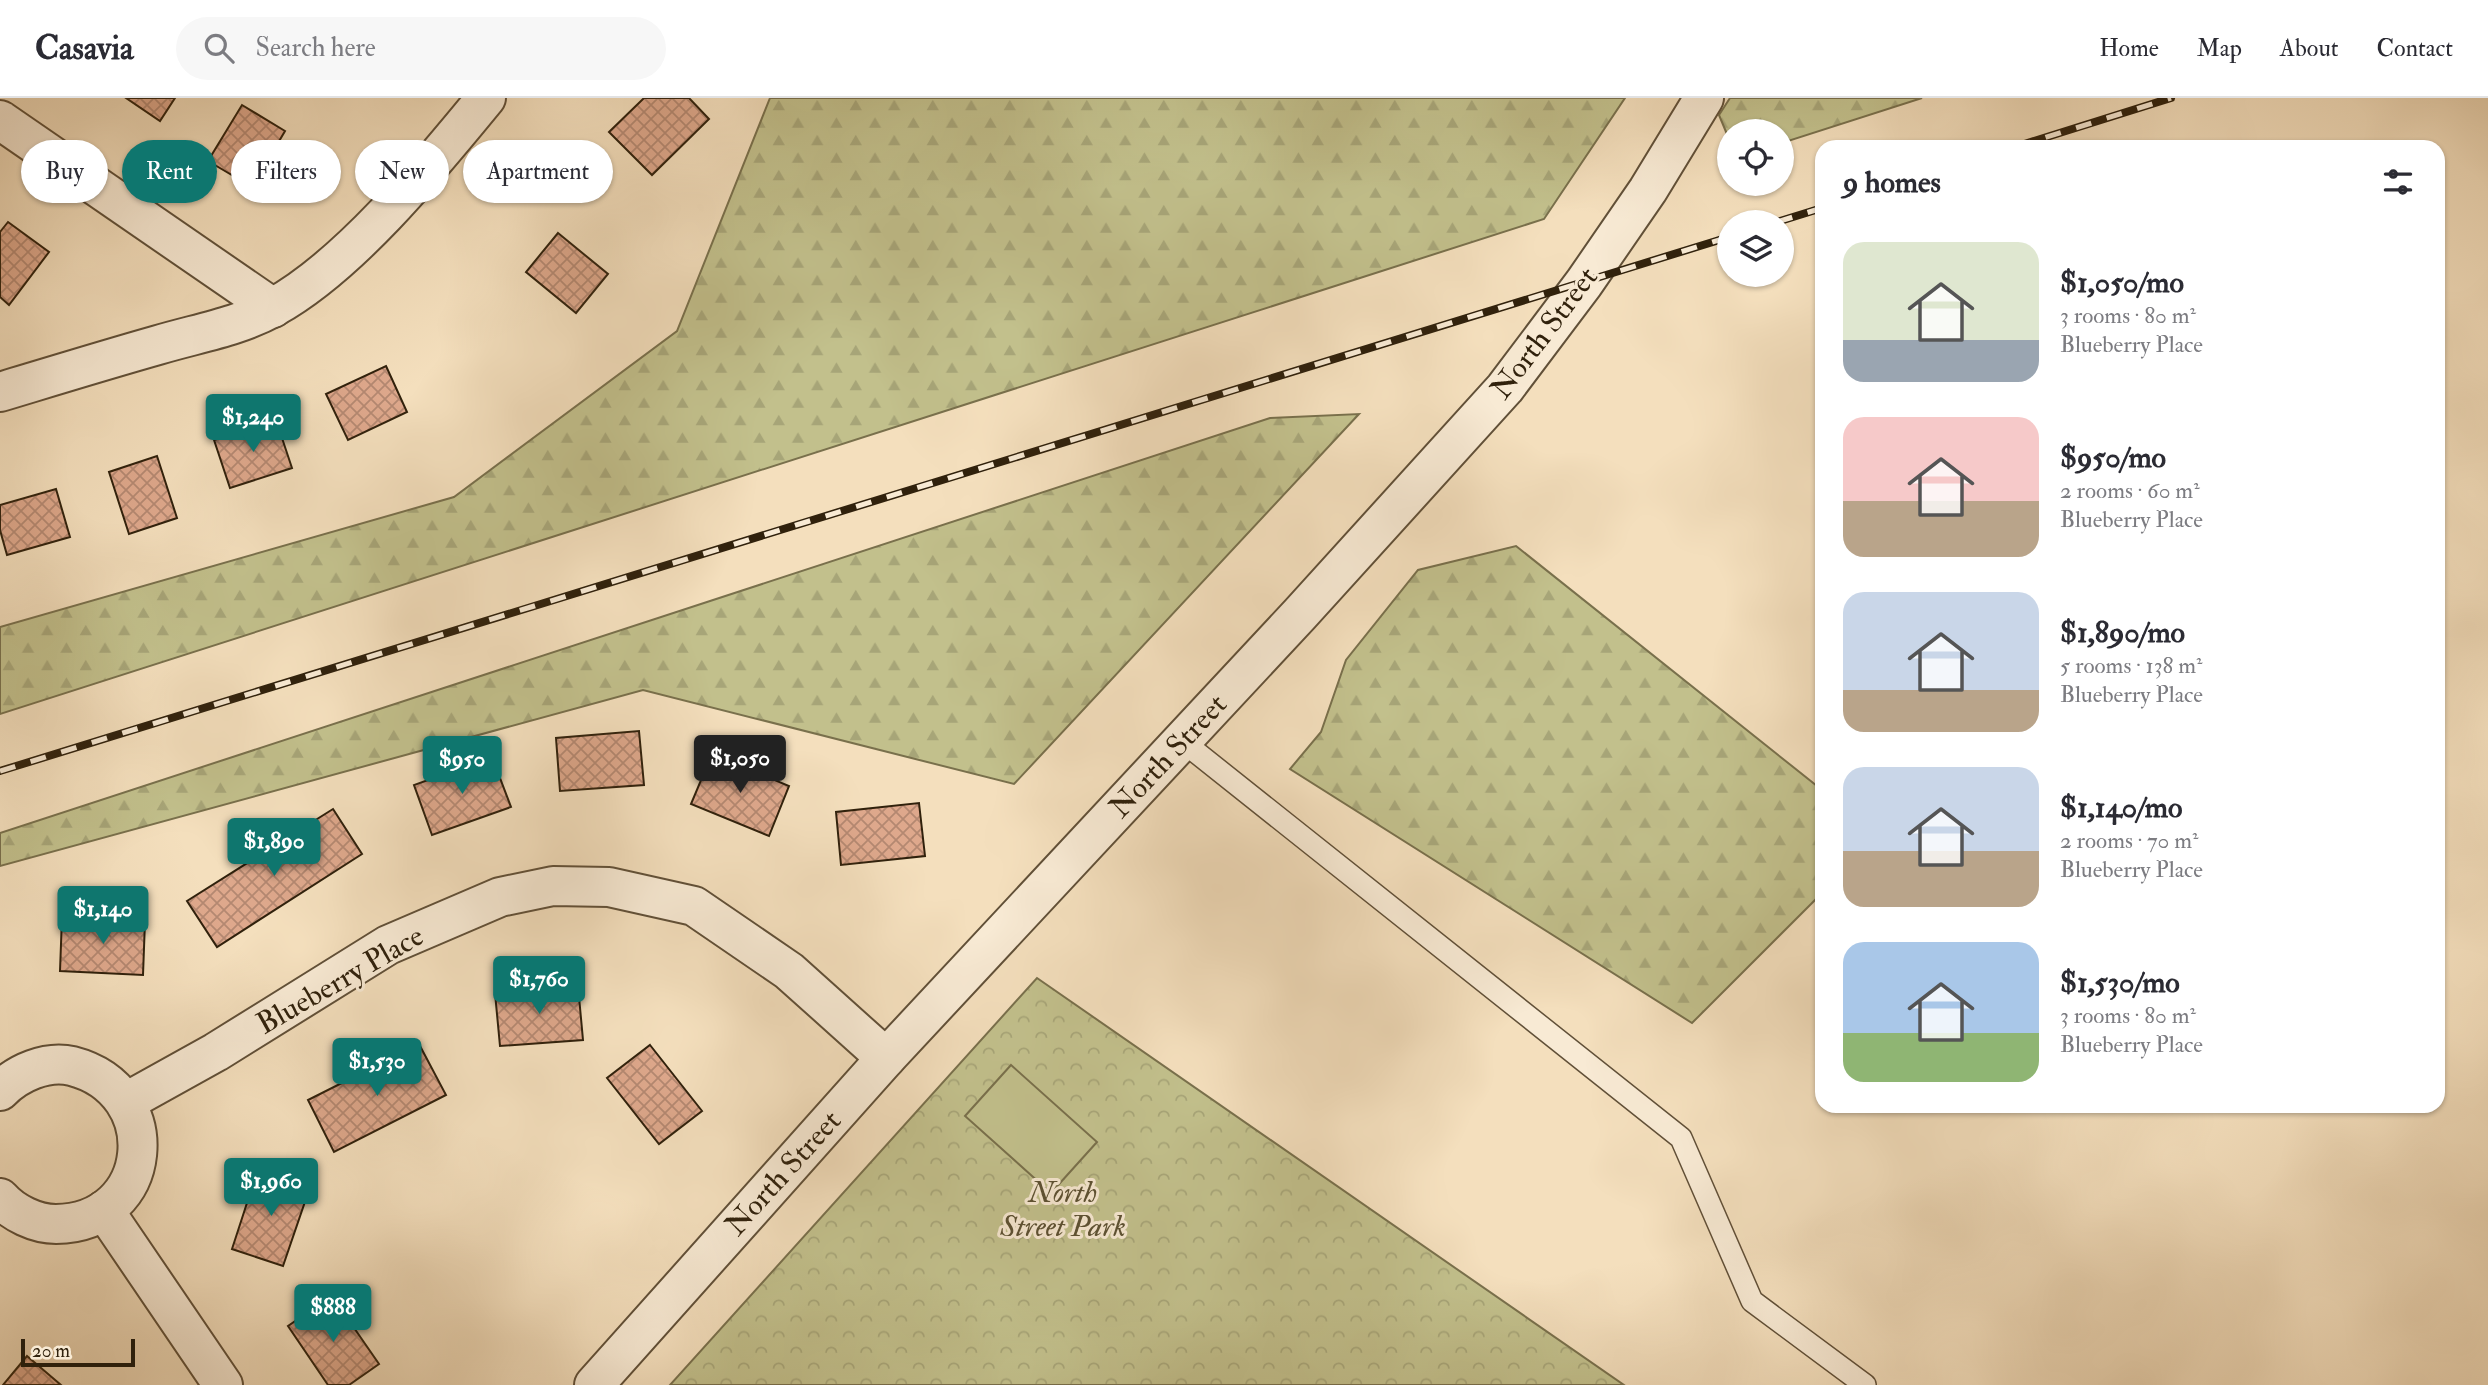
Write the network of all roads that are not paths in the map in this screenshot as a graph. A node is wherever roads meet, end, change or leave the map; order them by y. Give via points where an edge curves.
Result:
1 (486, 98) edge
2 (1704, 98) edge
3 (0, 120) edge
4 (273, 308) junction
5 (0, 392) edge
6 (1182, 741) junction
7 (886, 1058) junction
8 (0, 1091) edge
9 (126, 1102) junction
10 (0, 1198) edge
11 (104, 1210) junction
12 (223, 1385) edge
13 (594, 1385) edge
14 (1865, 1385) edge

1 - 4 street via 371,227 314,281
2 - 6 street, North Street via 1641,200 1505,388
3 - 4 street
4 - 5 street via 214,332
6 - 7 street, North Street
6 - 14 lane via 1681,1138 1752,1301
7 - 9 street, Blueberry Place via 789,971 694,905 609,887 553,886 500,897 388,945
7 - 13 street, North Street
8 - 9 street via 21,1074 43,1066 67,1065 90,1071
9 - 11 street via 136,1125 139,1152 133,1176 119,1198
10 - 11 street via 23,1216 48,1224 74,1224
11 - 12 street

